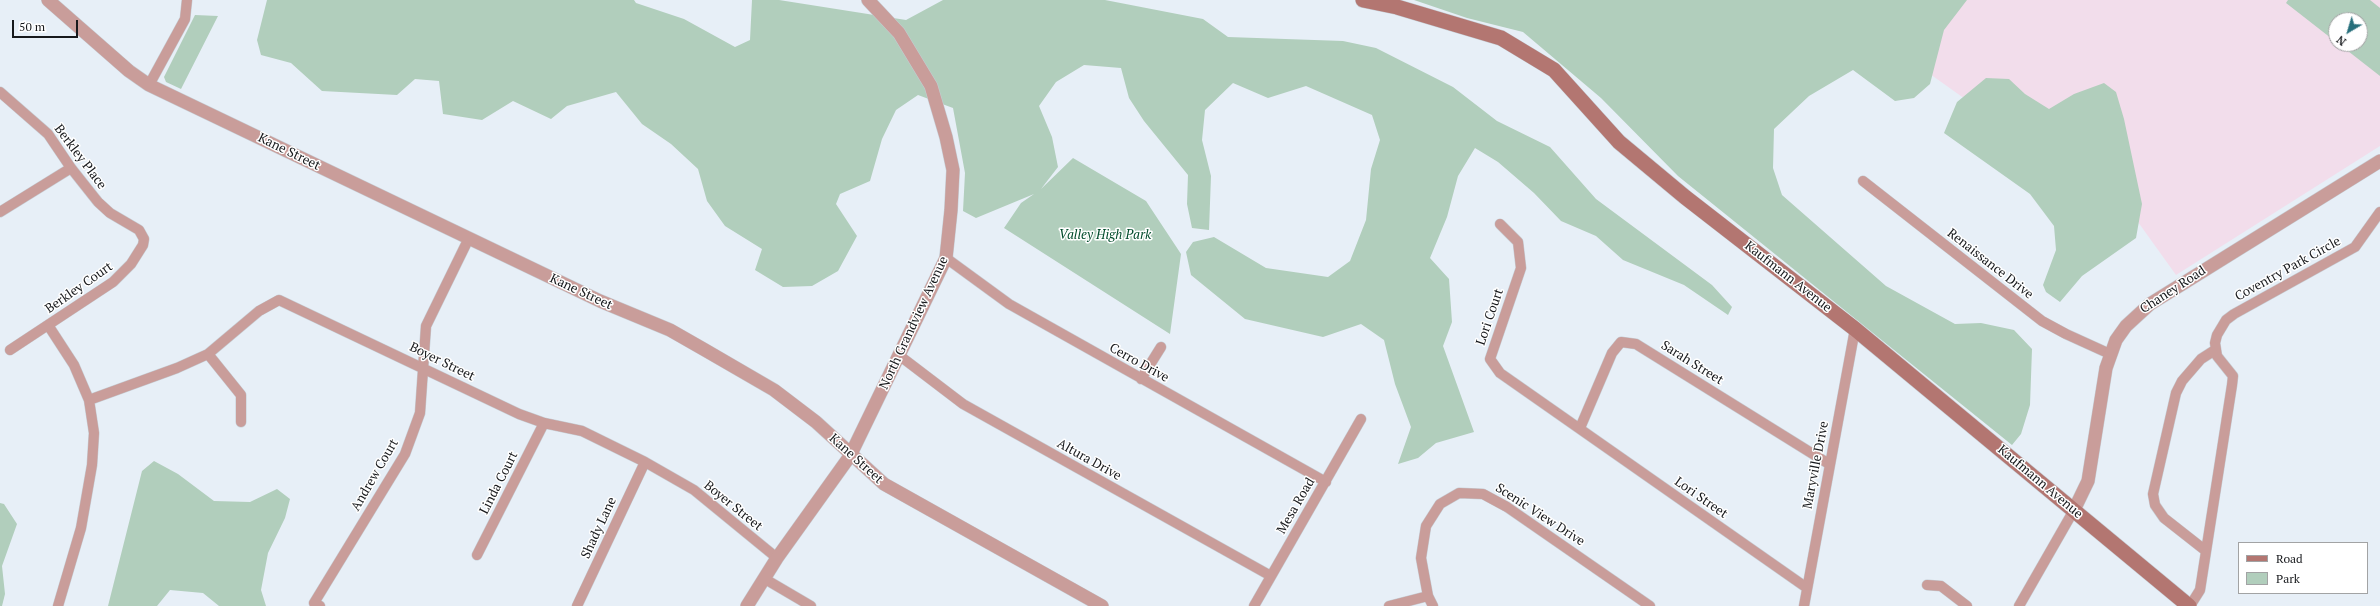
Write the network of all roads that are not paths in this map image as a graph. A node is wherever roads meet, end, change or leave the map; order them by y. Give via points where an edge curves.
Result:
1 (48, 0) edge
2 (187, 0) edge
3 (868, 0) edge
4 (1363, 0) edge
5 (149, 85) junction
6 (0, 92) edge
7 (2380, 161) edge
8 (71, 168) junction
9 (1863, 181) dead end
10 (0, 212) edge
11 (2380, 212) edge
12 (1500, 224) dead end
13 (142, 233) joint
14 (468, 238) junction
15 (946, 258) junction
16 (48, 325) junction
17 (1855, 329) junction
18 (1161, 347) dead end
19 (10, 350) dead end
20 (2215, 350) junction
21 (208, 354) junction
22 (2110, 354) junction
23 (900, 356) junction
24 (423, 367) junction
25 (1141, 379) junction
26 (89, 400) junction
27 (1361, 420) dead end
28 (241, 422) dead end
29 (544, 423) junction
30 (1580, 428) junction
31 (850, 456) junction
32 (645, 462) junction
33 (1829, 464) junction
34 (1326, 482) junction
35 (2074, 510) junction
36 (2206, 551) junction
37 (477, 555) dead end
38 (777, 558) junction
39 (1271, 576) junction
40 (765, 579) junction
41 (1928, 585) dead end
42 (1807, 588) junction
43 (1428, 596) junction
44 (317, 604) edge
45 (58, 606) edge
46 (577, 606) edge
47 (747, 606) edge
48 (811, 606) edge
49 (1102, 606) edge
50 (1254, 606) edge
51 (1389, 606) edge
52 (1433, 606) edge
53 (1650, 606) edge
54 (1804, 606) edge
55 (1967, 606) edge
56 (2019, 606) edge
57 (2190, 606) edge

1 - 5 street, Kane Street via 129,71
2 - 5 street via 185,19
3 - 15 street, North Grandview Avenue via 899,33 931,86 938,108 953,170
4 - 17 main road, Kaufmann Avenue via 1397,7 1501,38 1554,70 1619,142 1685,197
5 - 14 street, Kane Street
6 - 8 street, Berkley Place via 48,134
7 - 22 street, Chaney Road via 2150,304 2126,326
8 - 10 street
8 - 13 street, Berkley Place via 110,213
9 - 22 street, Renaissance Drive via 2042,321
11 - 20 street, Coventry Park Circle via 2354,247 2226,320 2217,335
12 - 30 street, Lori Court via 1518,242 1521,268 1490,359 1500,373
13 - 16 street, Berkley Court via 143,245 122,275
14 - 24 street, Andrew Court via 426,326
14 - 31 street, Kane Street via 600,301 676,333 774,390 816,422
15 - 23 street, North Grandview Avenue
15 - 25 street, Cerro Drive via 1009,304
16 - 19 street, Berkley Court
16 - 26 street via 74,365
17 - 33 street, Maryville Drive
17 - 35 main road, Kaufmann Avenue
18 - 25 street
20 - 36 street via 2233,376
20 - 36 street via 2201,359 2182,381 2176,393 2153,494 2155,505 2164,518
21 - 24 street, Boyer Street via 259,311 279,300
21 - 26 street, Boyer Street
21 - 28 street via 241,395
22 - 35 street, Chaney Road via 2088,481
23 - 31 street, North Grandview Avenue
23 - 39 street, Altura Drive via 963,404
24 - 29 street, Boyer Street via 519,414
24 - 44 street, Andrew Court via 420,413 405,454
25 - 34 street, Cerro Drive
26 - 45 street via 94,433 92,465 81,528
27 - 34 street, Mesa Road
29 - 32 street, Boyer Street via 582,431
29 - 37 street, Linda Court
30 - 33 street, Sarah Street via 1612,353 1621,342 1636,344
30 - 42 street, Lori Street
31 - 38 street, North Grandview Avenue
31 - 49 street, Kane Street via 884,484
32 - 38 street, Boyer Street via 694,490
32 - 46 street, Shady Lane
33 - 42 street, Maryville Drive
34 - 39 street, Mesa Road
35 - 56 street, Chaney Road
35 - 57 main road, Kaufmann Avenue
36 - 57 street via 2200,590
38 - 40 street, North Grandview Avenue
39 - 50 street, Mesa Road
40 - 47 street, North Grandview Avenue
40 - 48 street
41 - 55 street via 1941,586
42 - 54 street, Maryville Drive
43 - 51 street
43 - 52 street, Scenic View Drive
43 - 53 street, Scenic View Drive via 1421,558 1426,526 1440,504 1459,493 1483,494 1507,506

